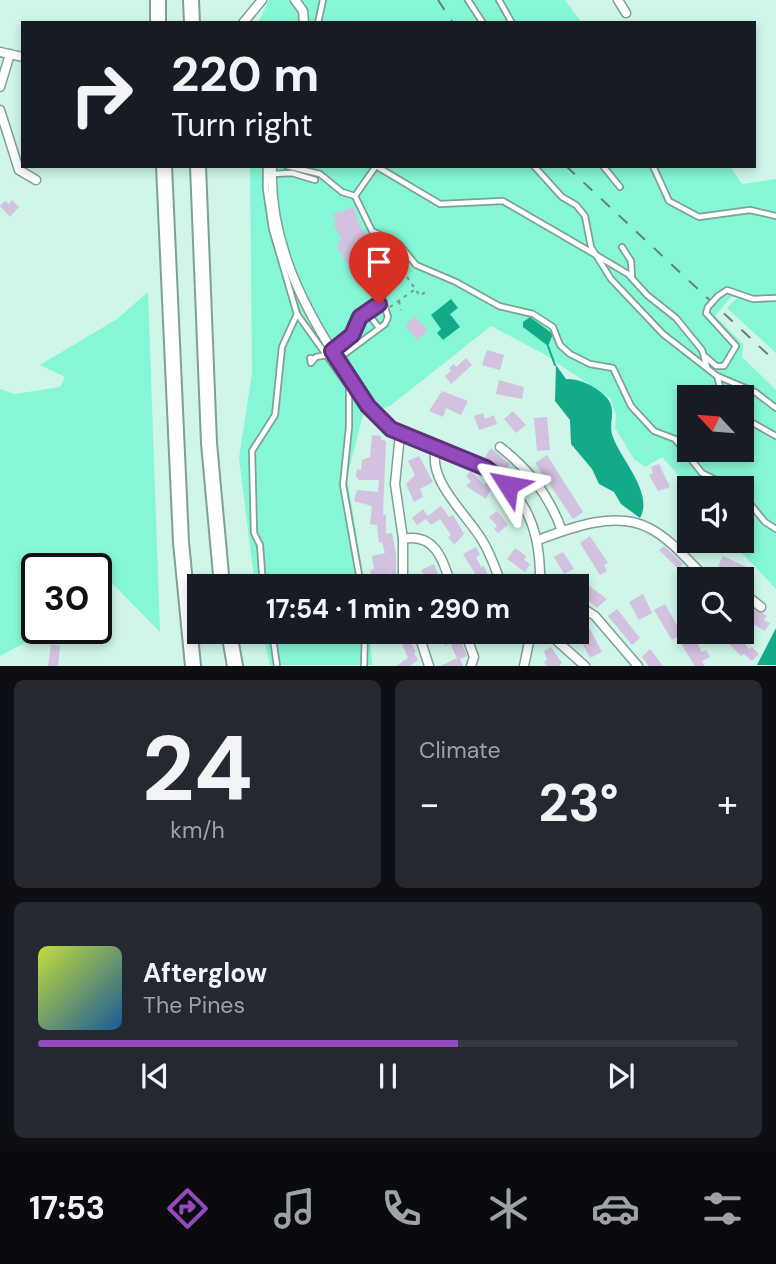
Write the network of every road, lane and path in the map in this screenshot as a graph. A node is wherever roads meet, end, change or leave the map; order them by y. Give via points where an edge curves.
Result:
1 (158, 0) edge
2 (191, 0) edge
3 (262, 0) edge
4 (295, 0) edge
5 (323, 0) edge
6 (468, 0) edge
7 (499, 0) edge
8 (618, 0) edge
9 (626, 13) dead end
10 (159, 21) edge
11 (192, 21) edge
12 (245, 21) edge
13 (304, 21) edge
14 (318, 21) edge
15 (482, 21) edge
16 (511, 21) edge
17 (0, 52) edge
18 (10, 54) junction
19 (21, 57) edge
20 (0, 87) edge
21 (0, 110) edge
22 (164, 168) edge
23 (198, 168) edge
24 (303, 168) edge
25 (375, 168) edge
26 (379, 168) edge
27 (536, 168) edge
28 (605, 168) edge
29 (654, 168) edge
30 (273, 169) edge
31 (36, 180) dead end
32 (315, 180) dead end
33 (620, 187) dead end
34 (355, 196) junction
35 (776, 216) edge
36 (622, 247) dead end
37 (596, 255) junction
38 (366, 268) dead end
39 (632, 276) junction
40 (407, 277) dead end
41 (414, 290) junction
42 (428, 290) dead end
43 (776, 298) edge
44 (399, 300) junction
45 (376, 305) junction
46 (386, 309) junction
47 (401, 310) dead end
48 (367, 311) junction
49 (297, 314) junction
50 (379, 328) junction
51 (330, 353) junction
52 (704, 353) junction
53 (313, 359) dead end
54 (337, 359) junction
55 (707, 367) junction
56 (717, 376) junction
57 (720, 385) edge
58 (776, 408) edge
59 (754, 424) edge
60 (400, 434) junction
61 (776, 436) edge
62 (500, 447) dead end
63 (436, 448) junction
64 (708, 476) edge
65 (754, 509) edge
66 (776, 529) edge
67 (562, 531) junction
68 (403, 539) junction
69 (538, 540) junction
70 (694, 567) edge
71 (221, 574) edge
72 (262, 574) edge
73 (359, 574) edge
74 (403, 574) edge
75 (447, 574) edge
76 (497, 574) edge
77 (539, 574) edge
78 (754, 601) edge
79 (761, 607) dead end
80 (589, 612) edge
81 (231, 644) edge
82 (274, 644) edge
83 (364, 644) edge
84 (422, 644) edge
85 (470, 644) edge
86 (529, 644) edge
87 (560, 644) edge
88 (193, 666) edge
89 (235, 666) edge
90 (277, 666) edge
91 (363, 666) edge
92 (429, 666) edge
93 (471, 666) edge
94 (524, 666) edge
95 (585, 666) edge
96 (638, 666) edge

1 - 10 highway
2 - 11 highway
3 - 12 street
4 - 13 street
5 - 14 lane
6 - 15 lane
7 - 16 lane
8 - 9 street
17 - 18 street
18 - 19 street
18 - 20 street
21 - 31 street via 19,170
22 - 88 highway via 181,542
23 - 71 highway via 210,462
24 - 34 lane
25 - 34 lane
26 - 37 lane via 440,204 503,201
27 - 37 lane via 585,216
28 - 33 lane
29 - 35 lane via 669,201 699,217 750,210
30 - 32 lane
30 - 49 lane via 266,170 265,189
30 - 51 street via 275,211 289,267
34 - 64 lane via 372,231 399,244 416,265 499,306 540,318 553,327 560,345 570,354 613,368 631,405 654,431 675,439
36 - 39 lane via 631,261
37 - 39 lane
37 - 55 lane via 611,279 660,331
38 - 45 path via 378,283
39 - 52 lane
40 - 41 path
41 - 42 path via 422,296
41 - 44 path
43 - 52 lane, bridge via 753,299 730,290 722,292 706,313 736,343 732,358 721,366
44 - 46 path
44 - 47 path
45 - 46 lane
45 - 48 lane
46 - 50 lane via 388,319
48 - 50 lane
48 - 51 lane via 352,335
49 - 51 lane
49 - 72 lane via 282,347 275,415 252,451 254,533 260,545
50 - 54 lane
51 - 53 lane
51 - 54 street
51 - 73 lane via 349,387 343,485
52 - 55 lane
54 - 60 street via 368,406
55 - 56 lane
56 - 57 lane
56 - 58 lane via 755,392
59 - 61 lane
60 - 63 street
60 - 68 street via 395,484
62 - 67 street via 541,488
63 - 69 street via 486,468 508,485 527,512
63 - 76 street via 433,460 438,474 483,541
65 - 66 lane
67 - 69 street
67 - 70 street via 608,521 646,526
68 - 74 street
68 - 75 street via 414,537 430,544 442,556
69 - 77 street
78 - 79 street
80 - 96 street
81 - 89 highway
82 - 90 lane
83 - 91 lane
84 - 92 street
85 - 93 street
86 - 94 street
87 - 95 street

